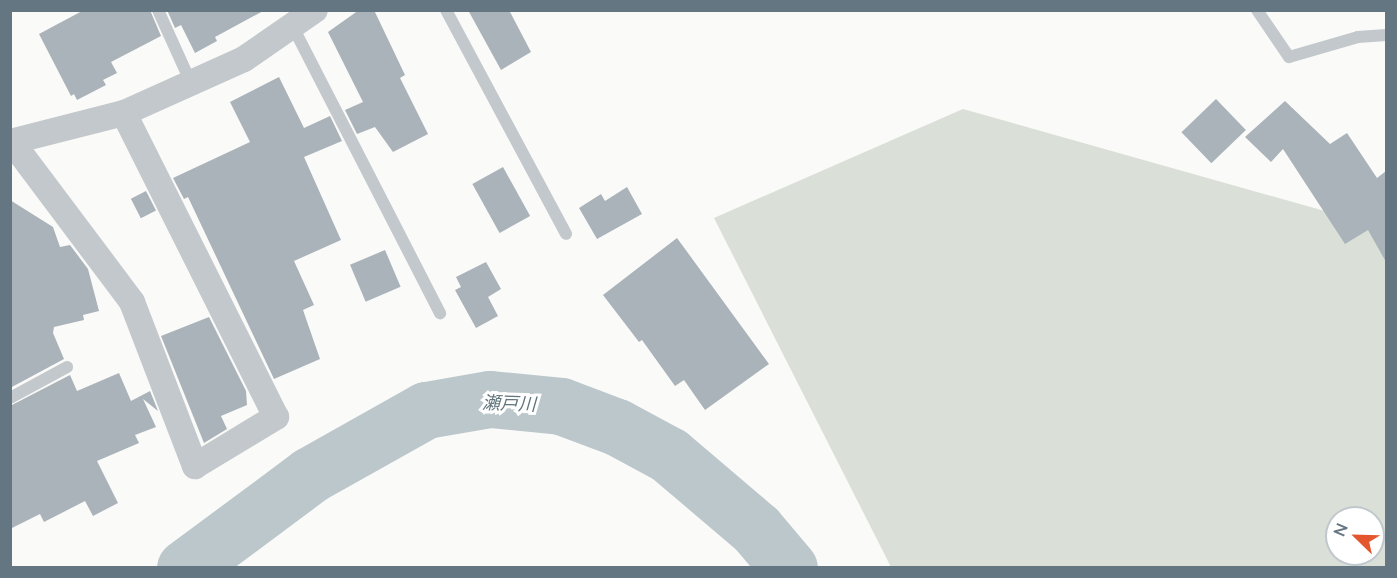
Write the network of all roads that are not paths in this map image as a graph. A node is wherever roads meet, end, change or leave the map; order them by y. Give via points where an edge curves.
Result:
1 (158, 10) edge
2 (315, 10) edge
3 (446, 10) edge
4 (1257, 10) edge
5 (292, 27) junction
6 (1386, 35) edge
7 (190, 81) junction
8 (123, 113) junction
9 (11, 142) edge
10 (566, 234) dead end
11 (440, 313) dead end
12 (66, 368) dead end
13 (10, 398) edge

1 - 7 lane
2 - 5 street
3 - 10 lane
4 - 6 lane via 1289,57 1358,37
5 - 7 street via 244,59
5 - 11 lane
7 - 8 street
8 - 9 street
8 - 9 street via 276,417 195,466 132,302
12 - 13 lane

